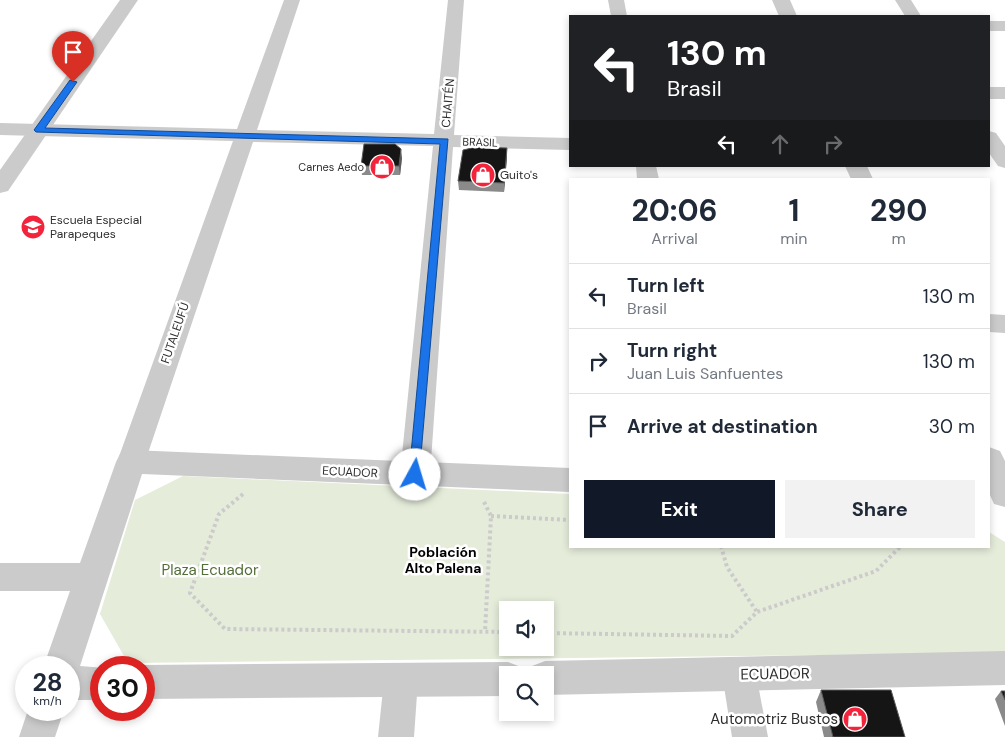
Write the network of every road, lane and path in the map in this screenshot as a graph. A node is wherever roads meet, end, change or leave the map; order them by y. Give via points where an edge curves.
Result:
1 (129, 0) edge
2 (292, 0) edge
3 (456, 0) edge
4 (616, 0) edge
5 (781, 0) edge
6 (902, 0) edge
7 (619, 15) edge
8 (788, 15) edge
9 (912, 15) edge
10 (990, 17) edge
11 (1005, 17) edge
12 (990, 26) edge
13 (1005, 26) edge
14 (990, 93) edge
15 (1005, 93) edge
16 (0, 129) edge
17 (39, 130) junction
18 (245, 136) junction
19 (990, 139) edge
20 (445, 141) junction
21 (569, 144) edge
22 (1005, 162) edge
23 (0, 186) edge
24 (990, 324) edge
25 (1005, 324) edge
26 (990, 461) edge
27 (131, 462) junction
28 (253, 468) junction
29 (415, 475) junction
30 (471, 476) junction
31 (569, 480) edge
32 (990, 496) edge
33 (1005, 496) edge
34 (491, 516) junction
35 (569, 520) edge
36 (721, 548) edge
37 (899, 548) edge
38 (0, 576) edge
39 (92, 578) junction
40 (757, 612) junction
41 (485, 632) junction
42 (499, 632) edge
43 (554, 633) edge
44 (65, 656) edge
45 (1005, 668) edge
46 (739, 674) junction
47 (554, 678) edge
48 (499, 679) edge
49 (401, 680) junction
50 (155, 682) edge
51 (42, 721) edge
52 (37, 737) edge
53 (396, 737) edge
54 (750, 737) edge

1 - 17 street
2 - 18 street, FUTALEUFÚ
3 - 20 street, CHAITÉN
4 - 7 street
5 - 8 street
6 - 9 street
10 - 11 street
12 - 13 street
14 - 15 street
16 - 17 street, BRASIL
17 - 18 street, BRASIL
17 - 23 street
18 - 20 street, BRASIL
18 - 27 street, FUTALEUFÚ
19 - 22 street
20 - 21 street, BRASIL
20 - 29 street, CHAITÉN
24 - 25 street
26 - 33 street
27 - 28 street, ECUADOR
27 - 39 street, FUTALEUFÚ
28 - 29 street, ECUADOR
28 - 41 path via 245,492 219,514 190,593 225,629
29 - 30 street, ECUADOR
30 - 31 street, ECUADOR
30 - 34 path
32 - 33 street
34 - 35 path
34 - 41 path
36 - 40 path via 727,567
37 - 40 path via 876,571
38 - 39 street
39 - 44 street, FUTALEUFÚ
40 - 43 path via 732,636
41 - 42 path
45 - 46 street, ECUADOR
46 - 47 street, ECUADOR
46 - 54 street
48 - 49 street
49 - 50 street
49 - 53 street
51 - 52 street

